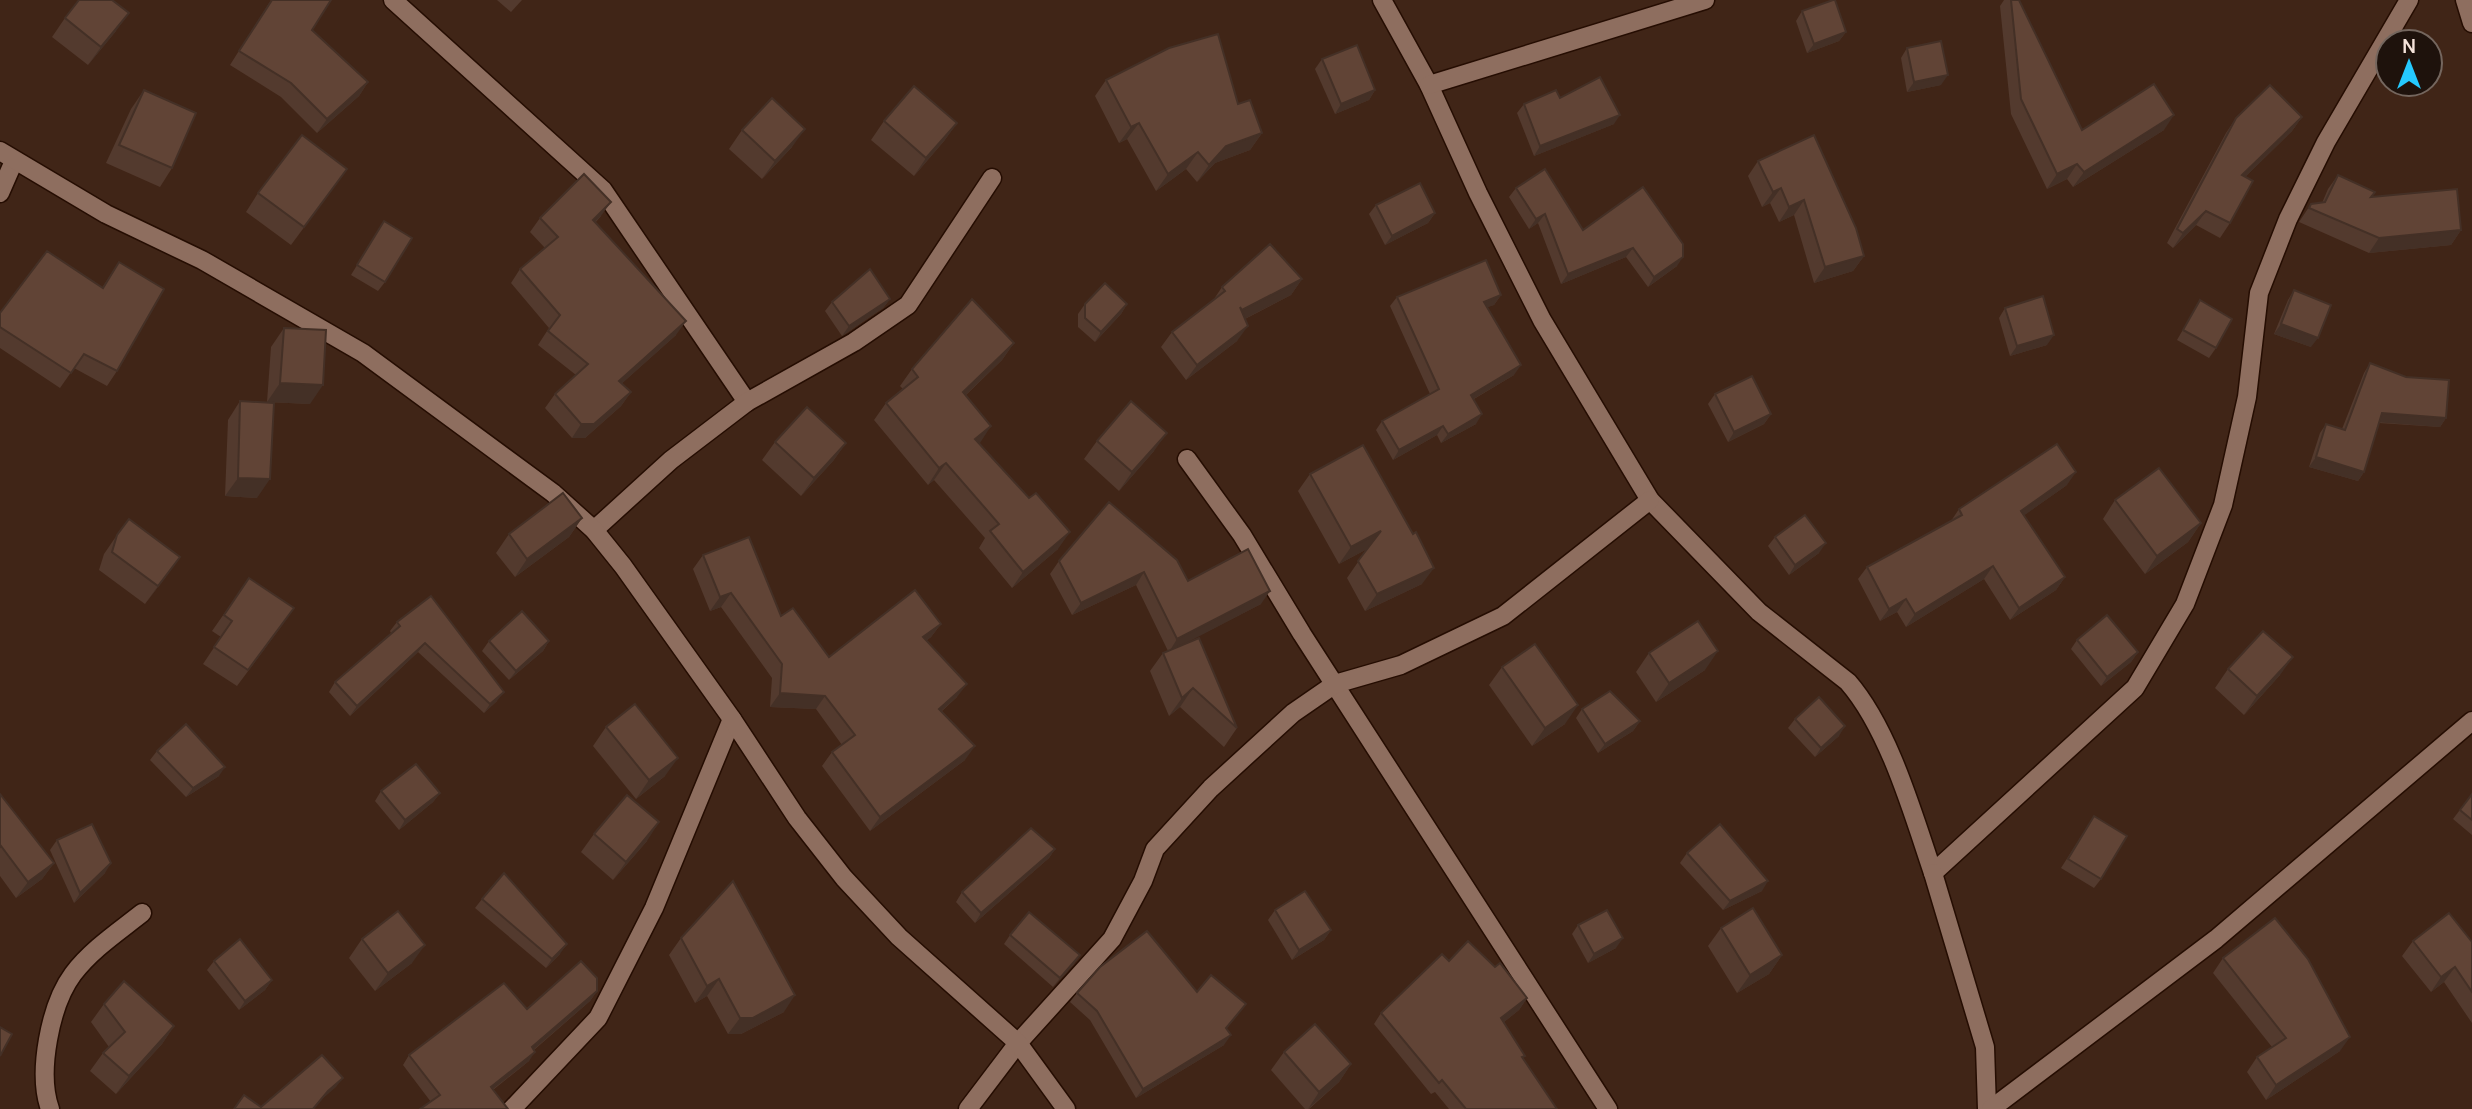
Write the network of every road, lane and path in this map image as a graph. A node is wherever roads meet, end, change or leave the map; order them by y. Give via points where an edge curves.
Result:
1 (393, 0) edge
2 (1382, 0) edge
3 (1706, 0) edge
4 (2409, 0) edge
5 (2465, 0) edge
6 (2472, 23) edge
7 (1429, 85) junction
8 (7, 156) edge
9 (992, 178) dead end
10 (0, 193) edge
11 (747, 402) junction
12 (1187, 459) dead end
13 (1650, 500) junction
14 (594, 530) junction
15 (1335, 684) junction
16 (732, 719) junction
17 (2472, 720) edge
18 (1933, 873) junction
19 (142, 913) dead end
20 (1017, 1043) junction
21 (50, 1109) edge
22 (512, 1109) edge
23 (968, 1109) edge
24 (1066, 1109) edge
25 (1608, 1109) edge
26 (1989, 1109) edge

1 - 11 street via 603,190
2 - 7 street
3 - 7 street
4 - 18 street via 2326,142 2288,219 2259,293 2247,397 2223,505 2185,604 2134,688
5 - 6 street
7 - 13 street via 1542,320
8 - 10 street
8 - 14 street via 363,353 553,493
9 - 11 street via 908,305 854,342
11 - 14 street via 671,460
12 - 15 street via 1242,535
13 - 15 street via 1503,616 1401,665
13 - 18 street via 1759,612 1860,696 1909,805
14 - 16 street
15 - 20 street via 1293,713 1238,763 1155,849 1112,939
15 - 25 street
16 - 20 street via 797,818 844,878 899,936
16 - 22 street via 654,908 598,1018
17 - 26 street via 2216,939
18 - 26 street via 1985,1047
19 - 21 street via 72,974 53,1014 46,1056
20 - 23 street
20 - 24 street

